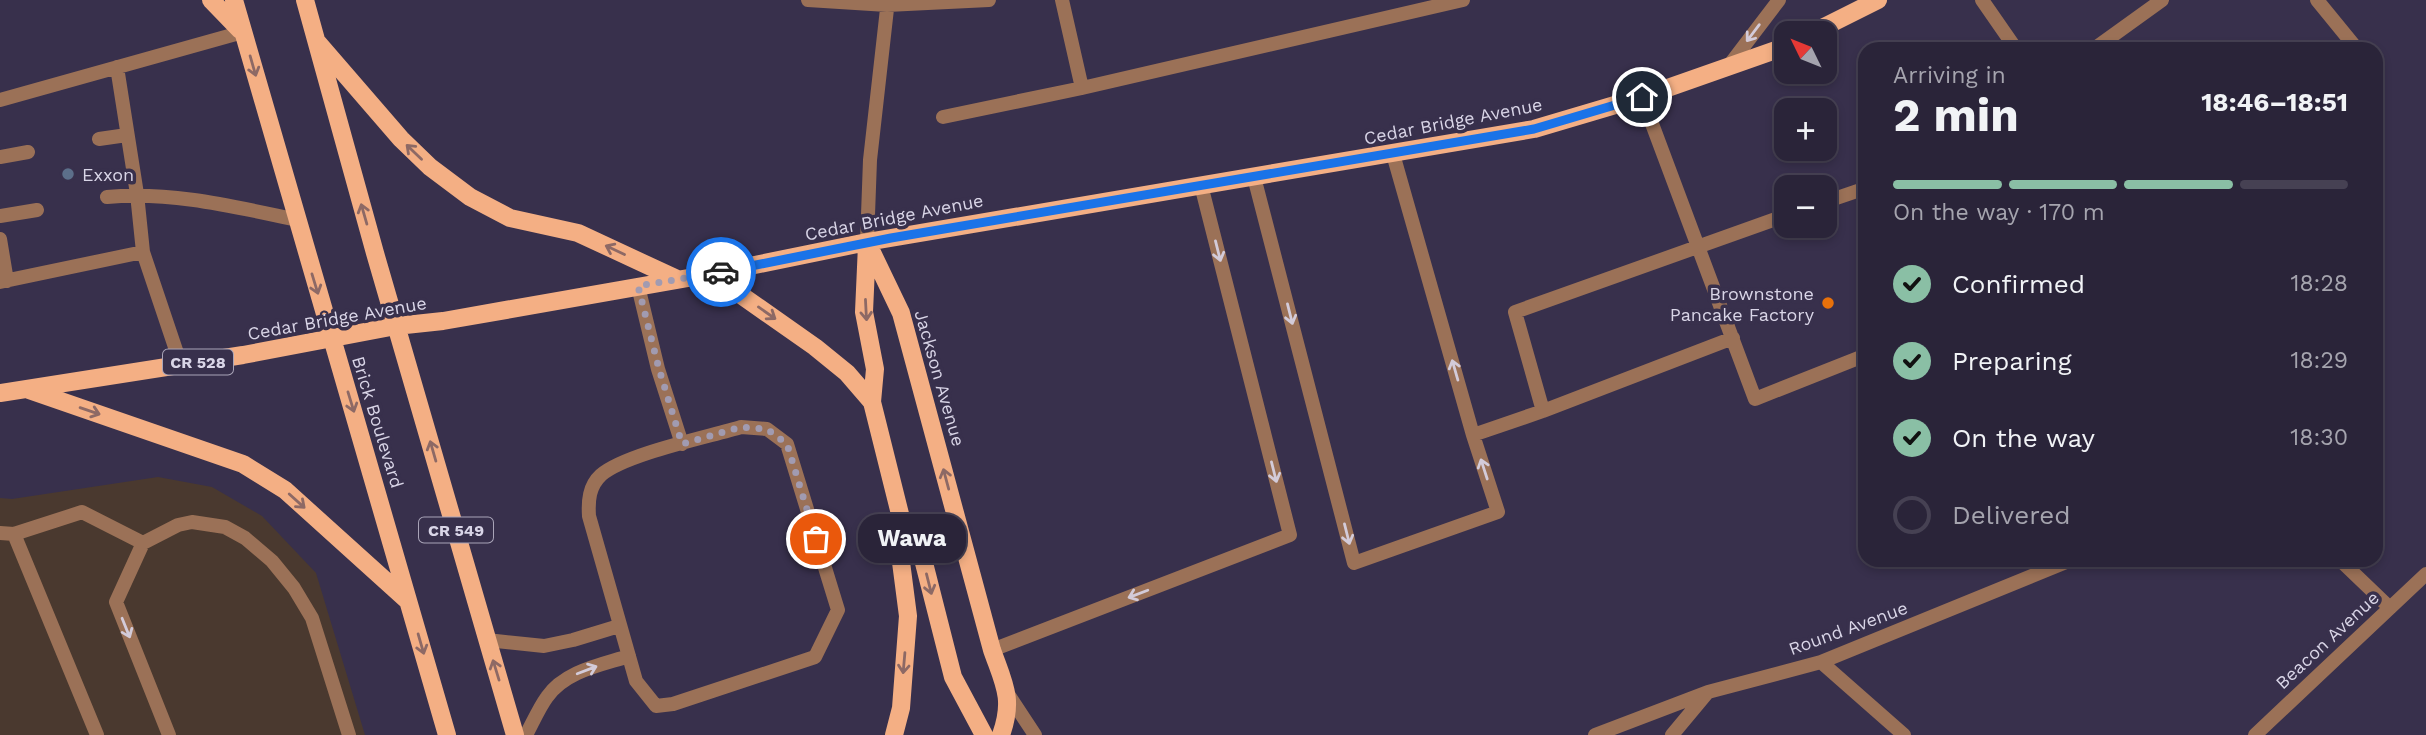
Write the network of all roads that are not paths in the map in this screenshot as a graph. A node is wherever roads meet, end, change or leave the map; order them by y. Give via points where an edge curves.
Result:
1 (211, 0) edge
2 (234, 0) edge
3 (305, 0) edge
4 (808, 0) edge
5 (989, 0) edge
6 (1062, 0) edge
7 (1463, 0) edge
8 (1779, 0) edge
9 (1878, 0) edge
10 (1982, 0) edge
11 (2317, 0) edge
12 (2159, 1) edge
13 (888, 2) edge
14 (1836, 21) edge
15 (243, 32) junction
16 (315, 39) junction
17 (2011, 42) edge
18 (2103, 42) edge
19 (2351, 42) edge
20 (1774, 51) edge
21 (117, 67) junction
22 (1728, 67) junction
23 (1082, 88) junction
24 (1642, 97) junction
25 (0, 100) edge
26 (943, 117) dead end
27 (127, 135) junction
28 (99, 139) dead end
29 (28, 152) dead end
30 (1393, 154) junction
31 (0, 157) edge
32 (1254, 177) junction
33 (1201, 185) junction
34 (1858, 191) edge
35 (137, 194) junction
36 (107, 197) dead end
37 (1837, 198) edge
38 (37, 209) dead end
39 (0, 216) edge
40 (1774, 219) edge
41 (298, 220) junction
42 (0, 239) edge
43 (867, 242) junction
44 (1698, 245) junction
45 (143, 253) junction
46 (711, 274) junction
47 (677, 279) junction
48 (4, 281) edge
49 (638, 286) junction
50 (396, 326) junction
51 (331, 337) junction
52 (1733, 338) junction
53 (1858, 358) edge
54 (181, 365) junction
55 (26, 389) junction
56 (0, 393) edge
57 (872, 402) junction
58 (1544, 411) junction
59 (1473, 435) junction
60 (682, 444) junction
61 (902, 522) junction
62 (7, 534) edge
63 (143, 543) junction
64 (2054, 567) edge
65 (2347, 567) edge
66 (2426, 574) edge
67 (408, 601) junction
68 (2390, 608) junction
69 (619, 626) junction
70 (487, 640) junction
71 (992, 650) junction
72 (629, 656) junction
73 (1821, 662) junction
74 (1708, 692) junction
75 (1008, 694) junction
76 (97, 735) edge
77 (169, 735) edge
78 (349, 735) edge
79 (447, 735) edge
80 (515, 735) edge
81 (526, 735) edge
82 (894, 735) edge
83 (984, 735) edge
84 (1001, 735) edge
85 (1035, 735) edge
86 (1595, 735) edge
87 (1672, 735) edge
88 (1904, 735) edge
89 (2255, 735) edge

1 - 15 main road
2 - 15 main road, Brick Boulevard
3 - 16 main road, CR 549
4 - 13 street
5 - 13 street
6 - 23 street
7 - 23 street
8 -> 22 street
9 - 14 main road
10 - 17 street
11 - 19 street
12 - 18 street
13 - 43 street via 870,160
15 - 21 street
15 -> 41 main road, Brick Boulevard
47 -> 16 main road via 578,233 510,218 470,197 401,139
50 -> 16 main road, CR 549
20 - 22 main road, Cedar Bridge Avenue / CR 528
21 - 25 street
21 - 27 street
22 - 24 main road, Cedar Bridge Avenue / CR 528
23 - 26 street
24 - 30 main road, Cedar Bridge Avenue / CR 528 via 1534,129
24 - 44 street
27 - 28 street
27 - 35 street
29 - 31 street
30 - 32 main road, Cedar Bridge Avenue / CR 528
59 -> 30 street
32 - 33 main road, Cedar Bridge Avenue / CR 528
32 -> 59 street via 1354,563 1498,512
33 - 43 main road, Cedar Bridge Avenue / CR 528
33 -> 71 street via 1290,535
34 - 37 street
35 - 36 street
35 - 41 street via 191,199
35 - 45 street
38 - 39 street
40 - 44 street
41 -> 51 main road, Brick Boulevard
42 - 48 street
43 - 46 main road, Cedar Bridge Avenue / CR 528
43 -> 57 main road via 864,312 875,369
71 -> 43 main road, Jackson Avenue via 901,313
44 - 52 street
44 - 58 street via 1515,312
45 - 48 street
45 - 54 street
46 - 47 main road, Cedar Bridge Avenue / CR 528
46 -> 57 main road via 815,347 847,373
47 - 49 main road, Cedar Bridge Avenue / CR 528
49 - 50 main road, Cedar Bridge Avenue / CR 528
49 - 60 street
50 - 51 main road, Cedar Bridge Avenue / CR 528
70 -> 50 main road, CR 549
51 - 54 main road, Cedar Bridge Avenue / CR 528
51 -> 67 main road, Brick Boulevard
52 - 53 street via 1755,399
52 - 58 street
54 - 55 main road, Cedar Bridge Avenue / CR 528
55 - 56 main road, Cedar Bridge Avenue / CR 528
55 -> 67 main road via 257,471 285,490
57 - 61 main road
58 - 59 street
60 - 69 street via 622,462 600,477 588,497
60 - 72 street via 741,427 767,429 787,444 838,610 815,657 673,704 656,706 636,681
61 -> 82 main road via 901,562 908,616 901,708
61 -> 83 main road via 923,559 953,677
62 - 63 street via 82,512
62 - 76 street
63 -> 77 street via 116,602
63 - 78 street via 178,525 205,522 244,538 272,561 312,618
64 - 73 street, Round Avenue
65 - 68 street
66 - 68 street, Beacon Avenue
67 -> 79 main road, Brick Boulevard
68 - 89 street, Beacon Avenue
69 - 70 street via 544,646
69 - 72 street
80 -> 70 main road, CR 549
71 - 75 main road, Jackson Avenue
81 -> 72 street via 558,684 581,671
73 - 74 street, Round Avenue
73 - 88 street
74 - 86 street, Round Avenue
74 - 87 street
75 - 84 main road
75 - 85 street, Jackson Avenue

